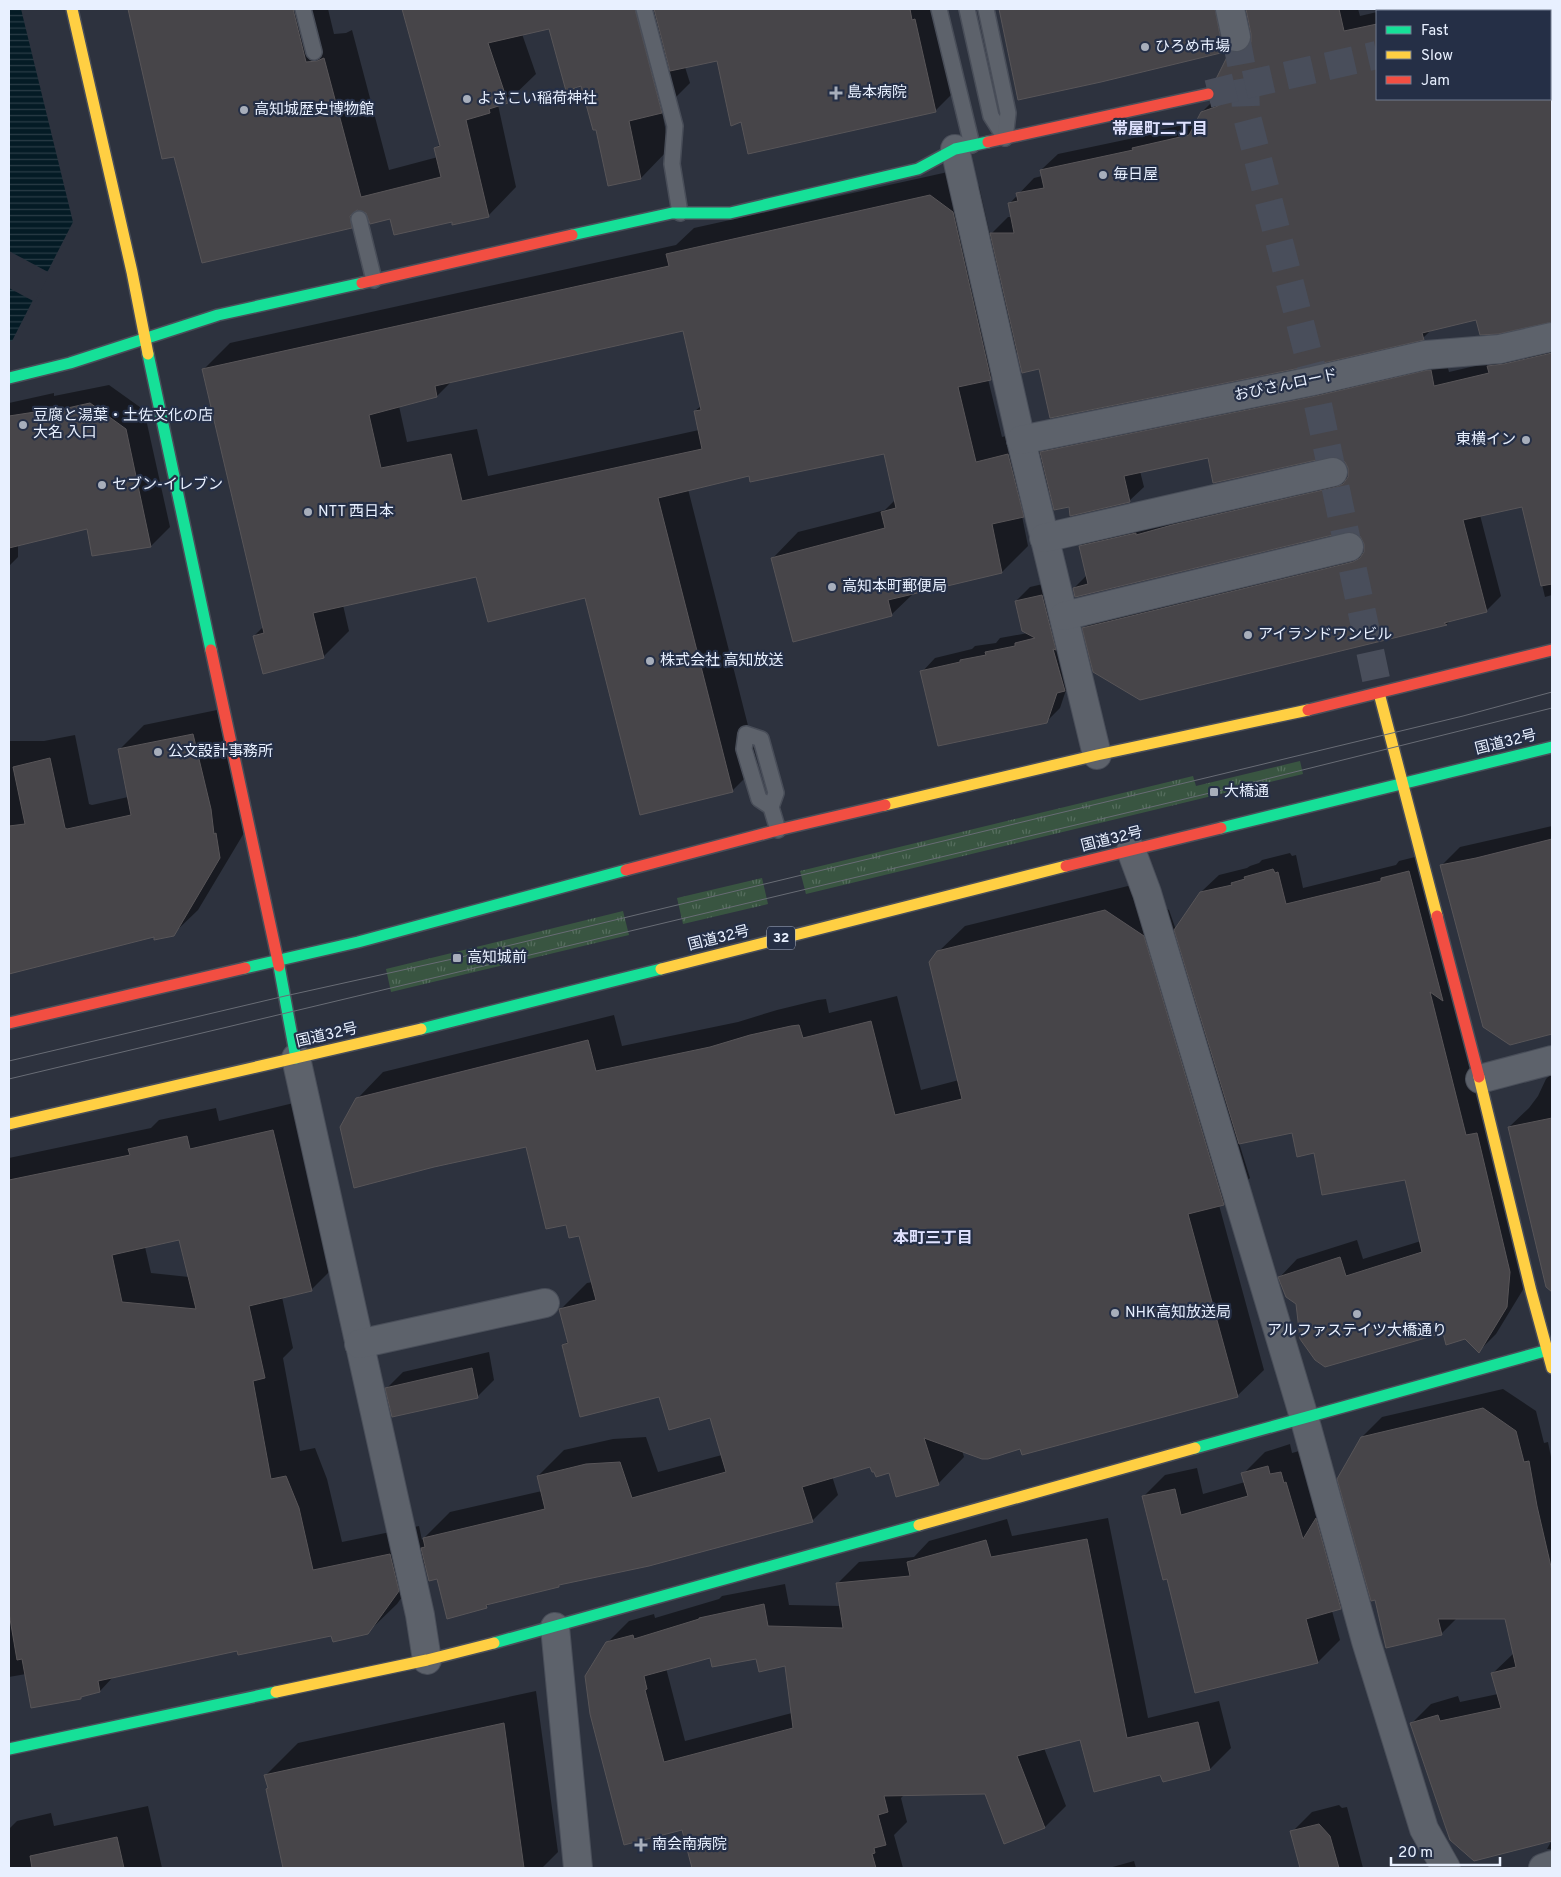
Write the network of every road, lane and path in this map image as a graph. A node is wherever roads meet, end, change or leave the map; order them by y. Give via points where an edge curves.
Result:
1 (72, 9) edge
2 (303, 9) edge
3 (644, 9) edge
4 (939, 9) edge
5 (968, 9) edge
6 (986, 9) edge
7 (1230, 9) edge
8 (1236, 37) tunnel mouth
9 (314, 52) dead end
10 (1208, 94) tunnel mouth
11 (1005, 138) junction
12 (964, 147) junction
13 (680, 213) junction
14 (359, 219) dead end
15 (374, 280) junction
16 (1552, 337) edge
17 (146, 338) junction
18 (9, 378) edge
19 (1021, 440) junction
20 (1333, 472) dead end
21 (1044, 538) junction
22 (1349, 547) dead end
23 (1064, 616) junction
24 (1552, 650) edge
25 (1379, 693) junction
26 (1552, 747) edge
27 (1097, 755) junction
28 (1403, 784) junction
29 (771, 807) dead end
30 (778, 830) junction
31 (1131, 850) junction
32 (277, 960) junction
33 (9, 1023) edge
34 (296, 1058) junction
35 (1552, 1060) edge
36 (1480, 1078) junction
37 (9, 1124) edge
38 (545, 1303) dead end
39 (359, 1344) junction
40 (1550, 1350) edge
41 (1552, 1368) edge
42 (1304, 1417) junction
43 (555, 1626) junction
44 (427, 1660) junction
45 (9, 1749) edge
46 (1552, 1866) edge
47 (578, 1868) edge
48 (1446, 1868) edge
49 (1543, 1868) edge

1 - 17 main road
2 - 9 lane
3 - 13 lane via 675,126 672,164
4 - 12 lane
5 - 11 lane via 991,116
6 - 11 lane via 1008,113
7 - 8 street
10 - 11 main road
11 - 12 main road
12 - 13 main road via 918,169 730,213
12 - 19 street
13 - 15 main road
14 - 15 lane
15 - 17 main road via 218,315
16 - 19 street, おびさんロード via 1500,349 1426,355
17 - 18 main road via 70,363
17 - 32 main road via 156,399
19 - 21 street
20 - 21 street
21 - 23 street
22 - 23 street
23 - 27 street
24 - 25 main road
25 - 27 main road
25 - 28 main road
26 - 28 main road, 国道32号 / 32
27 - 30 main road
28 - 31 main road, 国道32号 / 32
28 - 36 main road
29 - 30 lane
30 - 32 main road via 358,942
31 - 34 main road, 国道32号 / 32
31 - 42 street via 1147,893
32 - 33 main road
32 - 34 main road
34 - 37 main road, 国道32号 / 32
34 - 39 street
35 - 36 street
36 - 40 main road via 1531,1291
38 - 39 street
39 - 44 street via 420,1614
40 - 41 main road
40 - 42 main road
42 - 43 main road
42 - 48 street via 1366,1641 1424,1829
43 - 44 main road
43 - 47 street
44 - 45 main road
46 - 49 street

